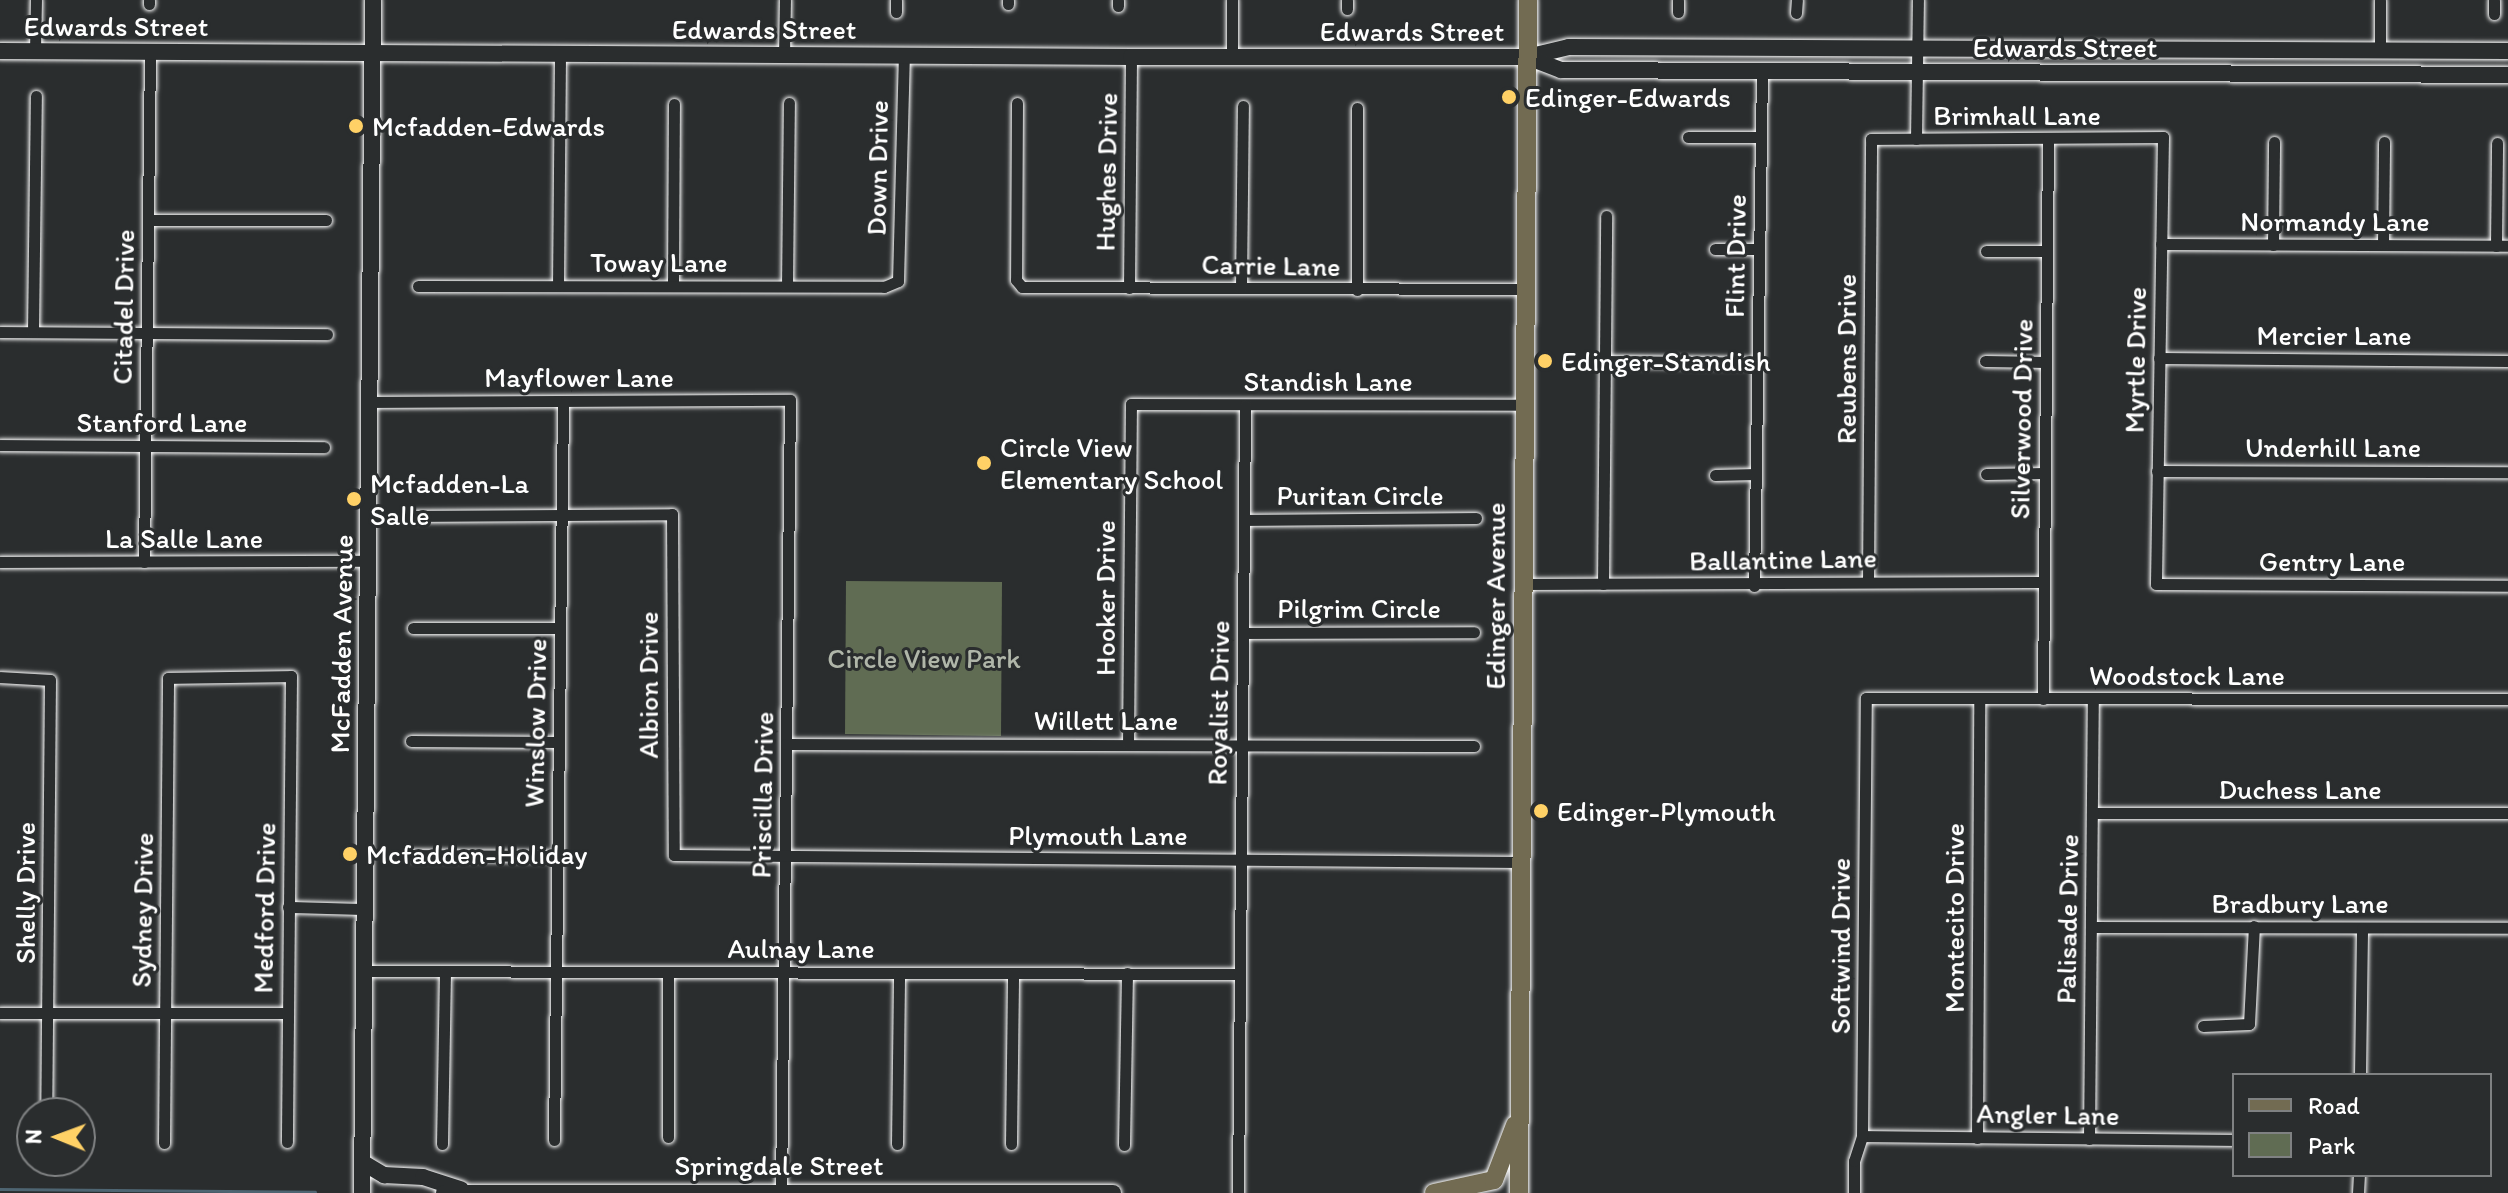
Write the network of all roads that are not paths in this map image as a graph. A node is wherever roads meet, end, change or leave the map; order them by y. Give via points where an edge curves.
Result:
1 (36, 0) edge
2 (373, 0) edge
3 (785, 0) edge
4 (1232, 0) edge
5 (1528, 0) edge
6 (1918, 0) edge
7 (2380, 0) edge
8 (2494, 0) edge
9 (2494, 14) dead end
10 (1917, 48) junction
11 (2380, 50) junction
12 (0, 51) edge
13 (35, 51) junction
14 (2508, 51) edge
15 (150, 52) junction
16 (372, 53) junction
17 (560, 54) junction
18 (784, 55) junction
19 (904, 55) junction
20 (1131, 57) junction
21 (1232, 57) junction
22 (1527, 57) junction
23 (1762, 70) junction
24 (1917, 72) junction
25 (2508, 75) edge
26 (36, 96) dead end
27 (789, 103) dead end
28 (1017, 103) dead end
29 (674, 104) dead end
30 (1243, 106) dead end
31 (1357, 108) dead end
32 (1688, 137) dead end
33 (1760, 137) junction
34 (2163, 137) joint
35 (1871, 139) joint
36 (1916, 139) junction
37 (2048, 140) junction
38 (2274, 142) dead end
39 (2384, 142) dead end
40 (2497, 143) dead end
41 (1606, 216) dead end
42 (148, 220) junction
43 (326, 220) dead end
44 (2161, 244) junction
45 (2383, 244) junction
46 (2273, 245) junction
47 (2502, 246) edge
48 (1715, 249) dead end
49 (1759, 249) junction
50 (1986, 251) dead end
51 (2047, 251) junction
52 (898, 281) joint
53 (673, 285) junction
54 (418, 286) dead end
55 (558, 286) junction
56 (787, 286) junction
57 (1129, 288) junction
58 (1241, 288) junction
59 (1526, 289) junction
60 (1357, 290) junction
61 (0, 332) edge
62 (33, 332) junction
63 (147, 334) junction
64 (327, 334) dead end
65 (2159, 358) junction
66 (1605, 361) junction
67 (1985, 361) dead end
68 (2508, 361) edge
69 (2046, 362) junction
70 (1758, 363) junction
71 (790, 400) joint
72 (369, 402) junction
73 (563, 402) junction
74 (1131, 404) joint
75 (1245, 405) junction
76 (1525, 405) junction
77 (0, 445) edge
78 (145, 446) junction
79 (324, 447) dead end
80 (2157, 471) junction
81 (2508, 472) edge
82 (2045, 473) junction
83 (1756, 474) junction
84 (1986, 474) dead end
85 (1715, 475) dead end
86 (561, 515) junction
87 (415, 516) dead end
88 (1476, 518) dead end
89 (1245, 520) junction
90 (368, 561) junction
91 (0, 562) edge
92 (144, 562) junction
93 (1868, 581) junction
94 (2044, 582) junction
95 (1523, 584) junction
96 (1603, 584) junction
97 (2156, 584) joint
98 (1754, 586) junction
99 (2508, 586) edge
100 (413, 628) dead end
101 (560, 628) junction
102 (1474, 632) dead end
103 (1243, 633) junction
104 (291, 676) joint
105 (0, 677) edge
106 (1866, 698) joint
107 (1979, 699) junction
108 (2043, 699) junction
109 (2093, 699) junction
110 (2508, 699) edge
111 (411, 741) dead end
112 (559, 742) junction
113 (786, 744) junction
114 (1128, 744) junction
115 (1241, 745) junction
116 (1474, 746) dead end
117 (2092, 813) junction
118 (2508, 813) edge
119 (411, 855) dead end
120 (674, 855) joint
121 (557, 856) junction
122 (785, 856) junction
123 (1241, 860) junction
124 (1521, 862) junction
125 (288, 907) junction
126 (365, 909) junction
127 (2254, 926) junction
128 (2091, 927) junction
129 (2362, 928) junction
130 (2508, 928) edge
131 (364, 971) junction
132 (445, 971) junction
133 (556, 971) junction
134 (668, 972) junction
135 (784, 972) junction
136 (899, 973) junction
137 (1013, 973) junction
138 (1127, 973) junction
139 (1238, 974) junction
140 (0, 1013) edge
141 (48, 1013) junction
142 (165, 1013) junction
143 (287, 1013) junction
144 (2203, 1026) dead end
145 (2360, 1073) edge
146 (46, 1097) edge
147 (1519, 1115) junction
148 (1862, 1136) junction
149 (668, 1137) dead end
150 (1977, 1138) junction
151 (2089, 1139) junction
152 (554, 1140) dead end
153 (2232, 1140) edge
154 (287, 1142) dead end
155 (164, 1143) dead end
156 (442, 1144) dead end
157 (897, 1144) dead end
158 (1011, 1144) dead end
159 (1124, 1145) dead end
160 (362, 1162) junction
161 (781, 1190) junction
162 (470, 1192) edge
163 (362, 1193) edge
164 (444, 1193) edge
165 (1113, 1193) edge
166 (1238, 1193) edge
167 (1434, 1193) edge
168 (1519, 1193) edge
169 (1854, 1193) edge

1 - 13 street
2 - 16 main road, McFadden Avenue
3 - 18 street
4 - 21 street
5 - 22 main road, Edinger Avenue
6 - 10 street
7 - 11 street
8 - 9 street
10 - 11 main road, Edwards Street
10 - 22 main road, Edwards Street via 1555,47
10 - 24 street
11 - 14 main road, Edwards Street
12 - 13 main road, Edwards Street
13 - 15 main road, Edwards Street
15 - 16 main road, Edwards Street
15 - 42 street, Citadel Drive
16 - 17 main road, Edwards Street
16 - 72 main road, McFadden Avenue
17 - 18 main road, Edwards Street
17 - 55 street
18 - 19 main road, Edwards Street
19 - 20 main road, Edwards Street
19 - 52 street, Down Drive
20 - 21 main road, Edwards Street
20 - 57 street, Hughes Drive
21 - 22 main road, Edwards Street
22 - 23 main road, Edwards Street via 1561,70
22 - 59 main road, Edinger Avenue
23 - 24 main road, Edwards Street
23 - 33 street, Flint Drive
24 - 25 main road, Edwards Street
24 - 36 street
26 - 62 street
27 - 56 street
28 - 57 street, Carrie Lane via 1017,284
29 - 53 street
30 - 58 street
31 - 60 street
32 - 33 street
33 - 49 street, Flint Drive
34 - 37 street, Brimhall Lane
34 - 44 street, Myrtle Drive
35 - 36 street, Brimhall Lane
35 - 93 street, Reubens Drive
36 - 37 street, Brimhall Lane
37 - 51 street, Silverwood Drive
38 - 46 street
39 - 45 street
40 - 47 street
41 - 66 street
42 - 43 street
42 - 63 street, Citadel Drive
44 - 46 street, Normandy Lane
44 - 65 street, Myrtle Drive
45 - 46 street, Normandy Lane
45 - 47 street, Normandy Lane
48 - 49 street
49 - 70 street, Flint Drive
50 - 51 street
51 - 69 street, Silverwood Drive
52 - 56 street, Toway Lane via 884,287
53 - 55 street, Toway Lane
53 - 56 street, Toway Lane
54 - 55 street, Toway Lane
57 - 58 street, Carrie Lane
58 - 60 street, Carrie Lane
59 - 60 street, Carrie Lane
59 - 76 main road, Edinger Avenue
61 - 62 street
62 - 63 street
63 - 64 street
63 - 78 street, Citadel Drive
65 - 68 street, Mercier Lane
65 - 80 street, Myrtle Drive
66 - 70 street
66 - 96 street
67 - 69 street
69 - 82 street, Silverwood Drive
70 - 83 street, Flint Drive
71 - 73 street, Mayflower Lane
71 - 113 street, Priscilla Drive
72 - 73 street, Mayflower Lane
72 - 90 main road, McFadden Avenue
73 - 86 street, Winslow Drive
74 - 75 street, Standish Lane
74 - 114 street, Hooker Drive
75 - 76 street, Standish Lane
75 - 89 street, Royalist Drive
76 - 95 main road, Edinger Avenue
77 - 78 street, Stanford Lane
78 - 79 street, Stanford Lane
78 - 92 street, Citadel Drive
80 - 81 street, Underhill Lane
80 - 97 street, Myrtle Drive
82 - 84 street
82 - 94 street, Silverwood Drive
83 - 85 street
83 - 98 street, Flint Drive
86 - 87 street
86 - 101 street, Winslow Drive
86 - 120 street, Albion Drive via 672,514
88 - 89 street, Puritan Circle
89 - 103 street, Royalist Drive
90 - 92 street, La Salle Lane
90 - 126 main road, McFadden Avenue
91 - 92 street, La Salle Lane
93 - 94 street, Ballantine Lane
93 - 98 street, Ballantine Lane
94 - 108 street, Silverwood Drive
95 - 96 street, Ballantine Lane
95 - 124 main road, Edinger Avenue
96 - 98 street, Ballantine Lane
97 - 99 street, Gentry Lane
100 - 101 street
101 - 112 street, Winslow Drive
102 - 103 street, Pilgrim Circle
103 - 115 street, Royalist Drive
104 - 125 street, Medford Drive
104 - 142 street, Sydney Drive via 168,678
105 - 141 street, Shelly Drive via 45,677 51,684
106 - 107 street, Woodstock Lane
106 - 148 street, Softwind Drive
107 - 108 street, Woodstock Lane
107 - 150 street, Montecito Drive
108 - 109 street, Woodstock Lane
109 - 110 street, Woodstock Lane
109 - 117 street, Palisade Drive
111 - 112 street
112 - 121 street, Winslow Drive
113 - 114 street, Willett Lane
113 - 122 street, Priscilla Drive
114 - 115 street, Willett Lane
115 - 116 street, Willett Lane
115 - 123 street, Royalist Drive
117 - 118 street, Duchess Lane
117 - 128 street, Palisade Drive
119 - 121 street
120 - 122 street, Plymouth Lane
121 - 133 street, Winslow Drive
122 - 123 street, Plymouth Lane
122 - 135 street, Priscilla Drive
123 - 124 street, Plymouth Lane
123 - 139 street, Royalist Drive
124 - 147 main road, Edinger Avenue
125 - 126 street
125 - 143 street, Medford Drive
126 - 131 main road, McFadden Avenue
127 - 128 street, Bradbury Lane
127 - 129 street, Bradbury Lane
127 - 144 street via 2249,1024
128 - 151 street, Palisade Drive
129 - 130 street, Bradbury Lane
129 - 145 street
131 - 132 street, Aulnay Lane
131 - 160 main road, McFadden Avenue
132 - 133 street, Aulnay Lane
132 - 156 street
133 - 134 street, Aulnay Lane
133 - 152 street, Winslow Drive
134 - 135 street, Aulnay Lane
134 - 149 street
135 - 136 street, Aulnay Lane
135 - 161 street, Priscilla Drive
136 - 137 street, Aulnay Lane
136 - 157 street
137 - 138 street, Aulnay Lane
137 - 158 street
138 - 139 street, Aulnay Lane
138 - 159 street
139 - 166 street, Royalist Drive
140 - 141 street
141 - 142 street
141 - 146 street, Shelly Drive
142 - 143 street
142 - 155 street, Sydney Drive
143 - 154 street, Medford Drive
147 - 167 main road via 1500,1175 1486,1183
147 - 168 main road, Edinger Avenue
148 - 150 street, Angler Lane
148 - 169 street, Softwind Drive via 1854,1161
150 - 151 street, Angler Lane
151 - 153 street, Angler Lane
160 - 162 main road via 384,1175 423,1177
160 - 163 main road, McFadden Avenue
161 - 162 main road, Springdale Street
161 - 165 main road, Springdale Street
162 - 164 main road, Springdale Street

